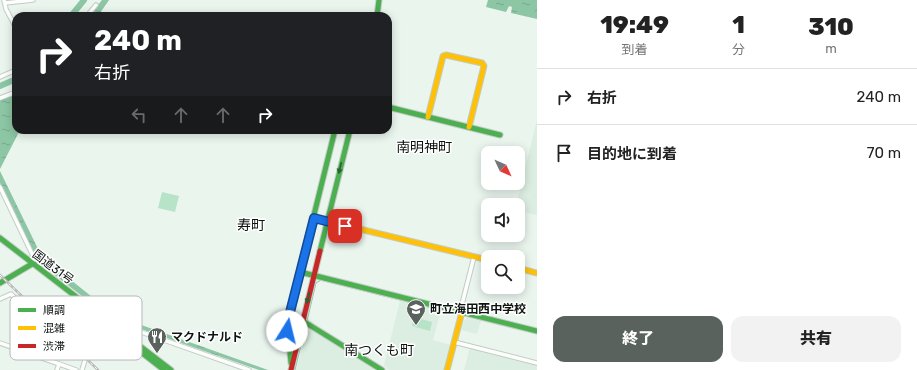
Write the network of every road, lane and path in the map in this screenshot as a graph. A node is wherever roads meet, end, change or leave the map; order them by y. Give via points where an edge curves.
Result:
1 (34, 0) edge
2 (379, 0) edge
3 (5, 2) edge
4 (96, 4) dead end
5 (6, 9) junction
6 (0, 10) edge
7 (90, 12) edge
8 (378, 12) edge
9 (12, 20) edge
10 (12, 72) edge
11 (0, 77) edge
12 (12, 94) edge
13 (0, 98) edge
14 (392, 108) edge
15 (428, 117) junction
16 (469, 127) junction
17 (334, 134) edge
18 (349, 134) edge
19 (500, 135) dead end
20 (0, 187) edge
21 (314, 218) junction
22 (327, 221) junction
23 (0, 238) edge
24 (0, 242) edge
25 (474, 257) junction
26 (481, 258) edge
27 (30, 265) junction
28 (525, 269) edge
29 (300, 272) junction
30 (537, 272) edge
31 (314, 275) junction
32 (0, 283) edge
33 (13, 296) edge
34 (69, 296) edge
35 (71, 296) edge
36 (0, 299) edge
37 (462, 312) junction
38 (289, 317) junction
39 (302, 321) junction
40 (537, 331) edge
41 (142, 332) edge
42 (454, 342) junction
43 (0, 343) edge
44 (10, 346) edge
45 (142, 348) edge
46 (142, 352) edge
47 (49, 360) edge
48 (85, 360) edge
49 (537, 363) edge
50 (59, 364) junction
51 (57, 370) edge
52 (75, 370) edge
53 (82, 370) edge
54 (163, 370) edge
55 (171, 370) edge
56 (249, 370) edge
57 (290, 370) edge
58 (382, 370) edge
59 (447, 370) edge

1 - 3 street
2 - 8 main road
3 - 5 street
4 - 7 street
5 - 6 street
5 - 9 street
10 - 11 street
12 - 13 street
14 - 15 main road
15 - 16 main road
15 - 16 main road via 443,56 482,63 484,66
16 - 19 main road
17 - 21 main road
18 -> 22 main road
20 - 27 street via 34,258
21 - 22 main road
21 - 29 main road
22 - 25 main road
22 - 31 main road
23 - 27 main road, 国道31号
24 - 27 main road, 国道31号
25 - 26 main road
25 - 37 street
27 - 32 main road
27 - 34 main road, 国道31号
27 - 35 main road, 国道31号
28 - 30 main road
29 - 31 main road
29 - 38 main road
31 - 37 main road
31 -> 39 main road
33 - 36 street via 11,294
37 - 40 main road
37 - 42 main road
38 - 39 main road
38 - 57 main road via 287,329 291,354
39 - 57 main road
39 - 58 main road
41 - 56 street
42 - 49 street
42 - 59 main road
43 - 44 street
45 - 55 main road, 国道31号
46 - 54 main road, 国道31号
47 - 50 street
48 - 53 street
50 - 51 street
50 - 52 street

